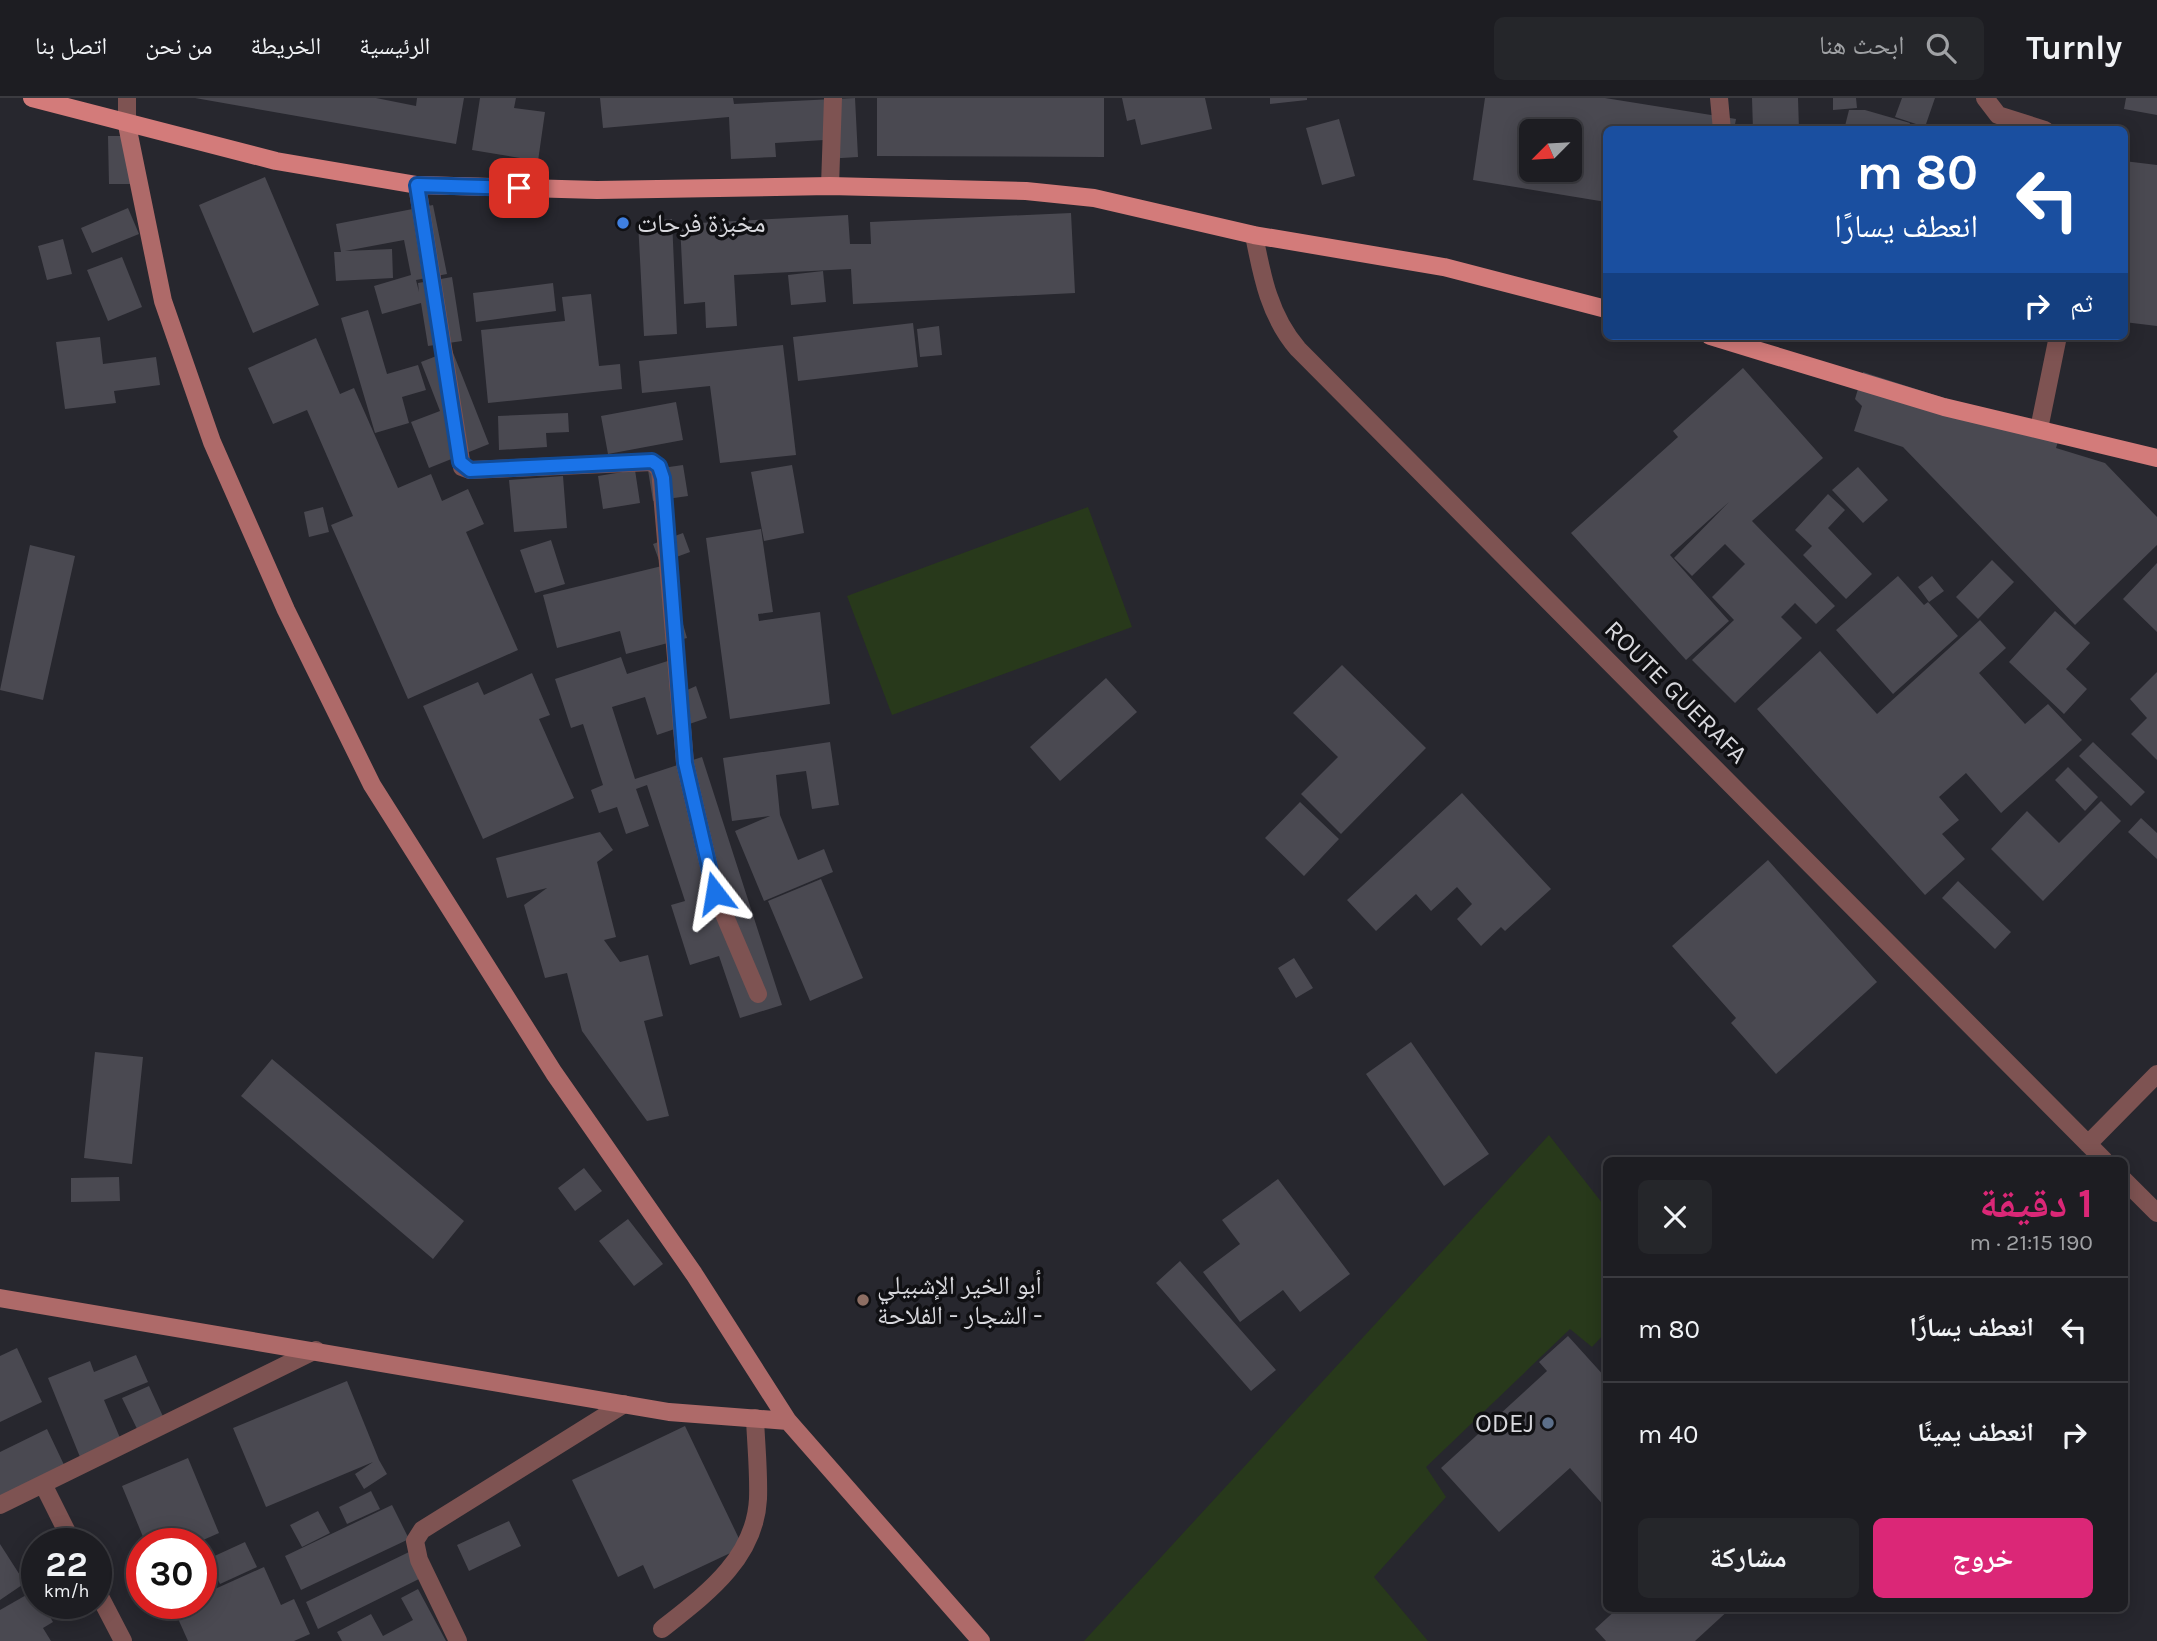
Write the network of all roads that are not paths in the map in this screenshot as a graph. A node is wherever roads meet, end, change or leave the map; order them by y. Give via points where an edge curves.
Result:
1 (32, 98) edge
2 (127, 98) edge
3 (833, 98) edge
4 (1720, 98) edge
5 (1985, 98) edge
6 (127, 125) junction
7 (1722, 126) edge
8 (2032, 126) edge
9 (417, 185) junction
10 (830, 186) junction
11 (1254, 235) junction
12 (1603, 308) edge
13 (1723, 340) edge
14 (2057, 340) edge
15 (2039, 429) junction
16 (2157, 458) edge
17 (758, 994) dead end
18 (2157, 1074) edge
19 (2088, 1144) junction
20 (2101, 1157) edge
21 (2128, 1184) edge
22 (2157, 1213) edge
23 (0, 1298) edge
24 (316, 1350) junction
25 (624, 1404) junction
26 (755, 1418) junction
27 (788, 1421) junction
28 (43, 1484) junction
29 (0, 1504) edge
30 (65, 1528) edge
31 (111, 1619) edge
32 (662, 1629) dead end
33 (122, 1641) edge
34 (458, 1641) edge
35 (981, 1641) edge

1 - 6 main road
2 - 6 street
3 - 10 street
4 - 7 street
5 - 8 street via 1997,115
6 - 9 main road via 276,162
6 - 27 street via 163,301 212,442 286,610 372,785 554,1073 694,1273
9 - 10 main road via 597,190
9 - 17 street via 462,467 652,461 660,470 685,763 715,893
10 - 11 main road via 1026,191 1094,198
11 - 12 main road via 1444,267
11 - 19 street, ROUTE GUERAFA via 1263,284 1274,312 1298,349
13 - 15 main road via 1944,407
14 - 15 street
15 - 16 main road
18 - 19 street
19 - 20 street, ROUTE GUERAFA
21 - 22 street
23 - 24 street
24 - 25 street
24 - 28 street
25 - 26 street
25 - 34 street via 422,1530 415,1541 419,1560
26 - 27 street
26 - 32 street via 758,1501 751,1534 734,1565 710,1591
27 - 35 street
28 - 29 street
28 - 30 street
31 - 33 street

